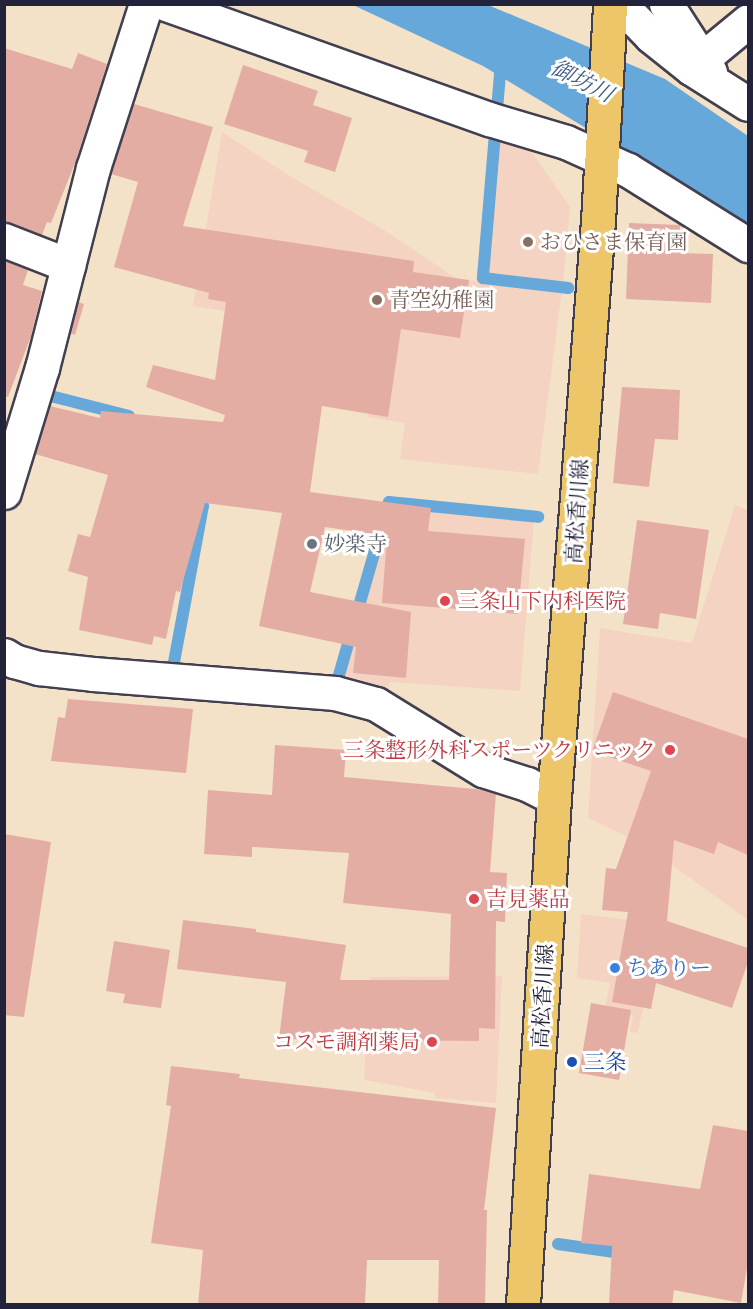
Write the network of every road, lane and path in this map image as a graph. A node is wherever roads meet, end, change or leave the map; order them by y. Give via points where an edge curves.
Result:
1 (146, 4) edge
2 (166, 4) edge
3 (610, 4) edge
4 (620, 4) edge
5 (666, 4) edge
6 (748, 21) edge
7 (696, 64) junction
8 (735, 96) edge
9 (602, 152) junction
10 (4, 240) edge
11 (748, 245) edge
12 (68, 265) junction
13 (4, 492) edge
14 (4, 656) edge
15 (554, 798) junction
16 (523, 1305) edge

1 - 12 street via 93,168
2 - 9 street via 479,116
3 - 9 main road, 高松香川線
4 - 7 street via 651,36
5 - 7 street
6 - 7 street
7 - 8 street
9 - 11 street
9 - 15 main road, 高松香川線
10 - 12 street
12 - 13 street
14 - 15 street via 39,668 72,672 335,693 376,704 483,770 508,776
15 - 16 main road, 高松香川線

